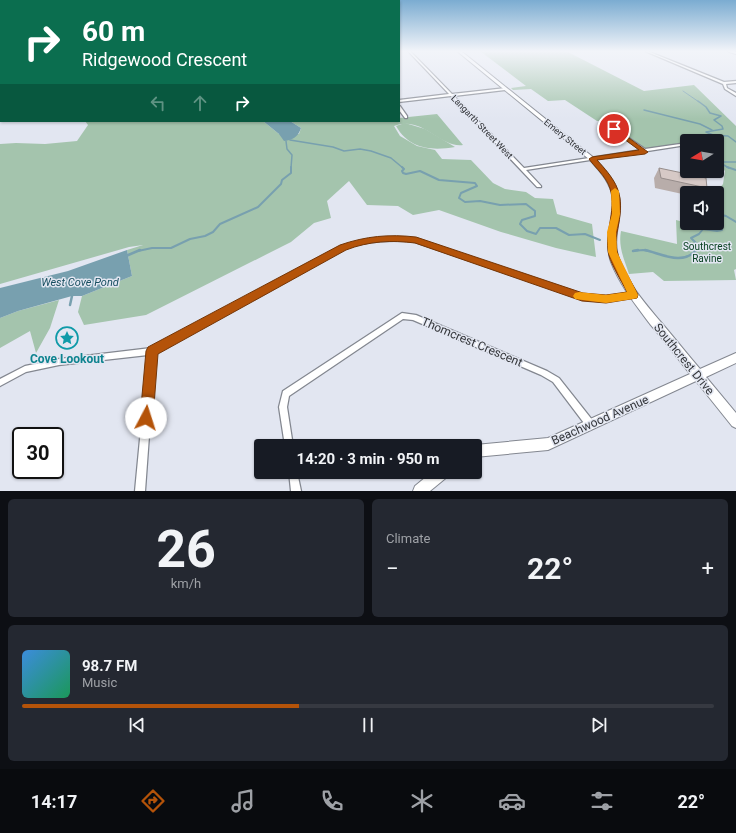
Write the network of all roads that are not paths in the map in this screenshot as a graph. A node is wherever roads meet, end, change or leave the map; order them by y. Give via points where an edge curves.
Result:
1 (431, 74) edge
2 (486, 74) edge
3 (702, 74) edge
4 (736, 82) edge
5 (724, 83) junction
6 (505, 89) junction
7 (452, 95) junction
8 (736, 95) edge
9 (400, 101) edge
10 (400, 108) edge
11 (406, 117) dead end
12 (604, 122) dead end
13 (680, 145) dead end
14 (645, 152) junction
15 (592, 159) junction
16 (523, 169) junction
17 (539, 186) dead end
18 (633, 295) junction
19 (152, 351) junction
20 (736, 358) edge
21 (697, 376) junction
22 (0, 383) edge
23 (736, 422) edge
24 (590, 424) junction
25 (288, 439) edge
26 (482, 450) edge
27 (294, 479) edge
28 (434, 479) edge
29 (140, 491) edge
30 (296, 491) edge
31 (420, 491) edge

1 - 7 street, Langarth Street West
2 - 6 street, Emery Street
3 - 5 street
4 - 5 street
5 - 8 street via 726,88
6 - 7 street
6 - 15 street, Emery Street
7 - 9 street
7 - 16 street, Langarth Street West
10 - 11 street
12 - 14 street
13 - 14 street
14 - 15 street
15 - 16 street
15 - 18 street, Emery Street via 610,179 616,192 612,252
16 - 17 street, Langarth Street West
18 - 19 street via 606,299 582,297 416,240 397,238 361,241 343,247
18 - 21 street, Southcrest Drive
19 - 22 street via 59,362 25,369
19 - 29 street
20 - 21 street, Beachwood Avenue
21 - 23 street, Southcrest Drive
21 - 24 street, Beachwood Avenue
24 - 25 street, Thomcrest Crescent via 556,380 544,372 414,317 402,316 286,394 283,407
24 - 26 street, Beachwood Avenue via 548,444
27 - 30 street
28 - 31 street

